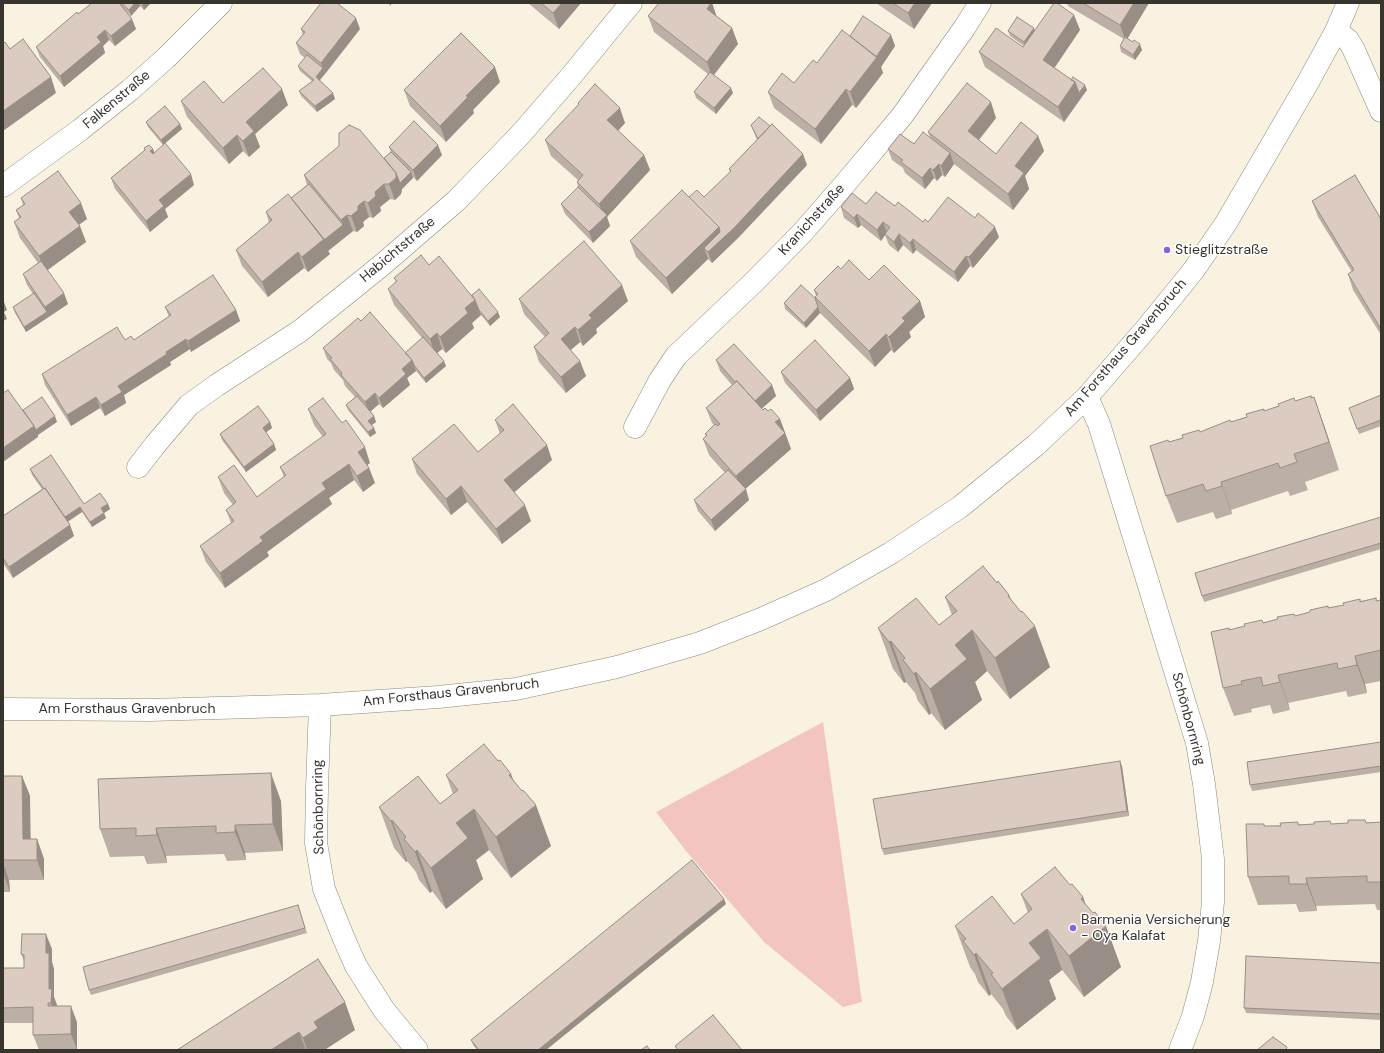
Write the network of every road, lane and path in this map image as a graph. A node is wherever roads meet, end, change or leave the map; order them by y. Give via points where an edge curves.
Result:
1 (221, 3) edge
2 (631, 3) edge
3 (980, 3) edge
4 (1348, 3) edge
5 (1336, 31) junction
6 (1381, 111) edge
7 (3, 186) edge
8 (1086, 396) junction
9 (635, 427) dead end
10 (138, 467) dead end
11 (320, 705) junction
12 (3, 709) edge
13 (417, 1050) edge
14 (1180, 1050) edge

1 - 7 street, Falkenstraße via 130,90
2 - 10 street, Habichtstraße via 520,135 456,201 300,331 189,405
3 - 9 street, Kranichstraße via 902,116 844,185 755,281 676,356
4 - 5 street, Am Forsthaus Gravenbruch
5 - 6 street via 1348,40 1353,48
5 - 8 street, Am Forsthaus Gravenbruch via 1226,223 1193,271
8 - 11 street, Am Forsthaus Gravenbruch via 1036,445 960,507 891,553 826,590 761,619 700,643 617,668 516,689
8 - 14 street, Schönbornring via 1099,424 1197,743 1204,784 1213,859 1213,902 1202,982
11 - 12 street, Am Forsthaus Gravenbruch via 150,710
11 - 13 street, Schönbornring via 316,844 324,889 356,966 384,1010

